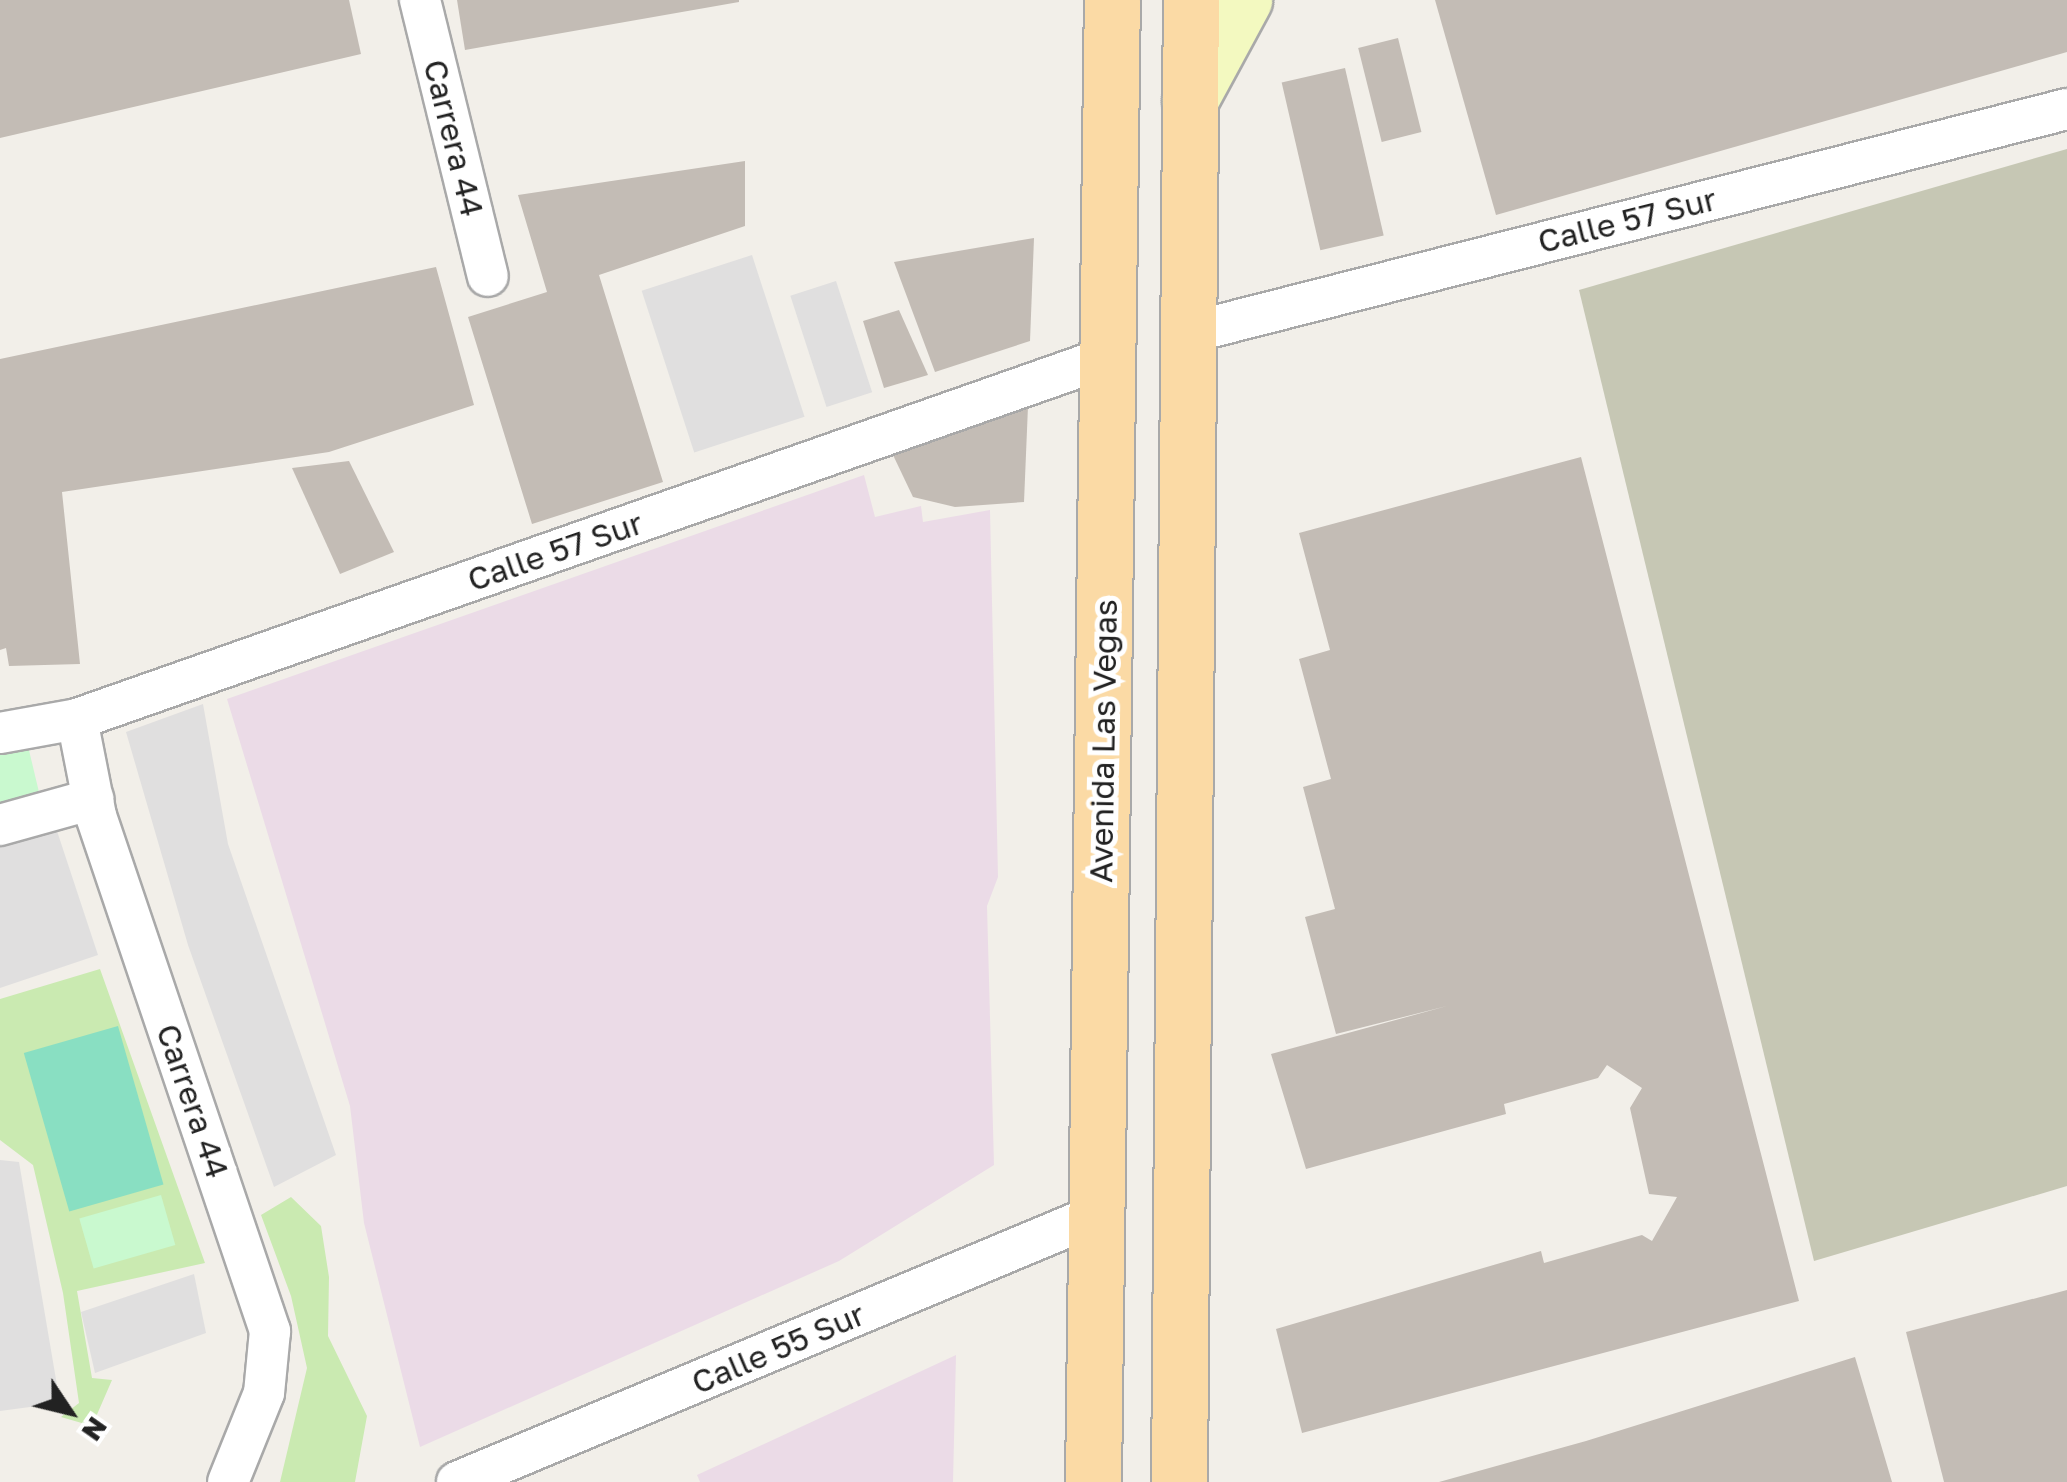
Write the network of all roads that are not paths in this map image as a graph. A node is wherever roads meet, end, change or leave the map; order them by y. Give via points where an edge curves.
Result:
1 (420, 0) edge
2 (1112, 0) edge
3 (1191, 0) edge
4 (1244, 0) edge
5 (1190, 100) junction
6 (2067, 110) edge
7 (488, 276) dead end
8 (1188, 334) junction
9 (1108, 357) junction
10 (77, 719) junction
11 (0, 732) edge
12 (93, 799) junction
13 (0, 825) edge
14 (1098, 1214) junction
15 (228, 1482) edge
16 (457, 1482) edge
17 (1093, 1482) edge
18 (1179, 1482) edge

1 - 7 street, Carrera 44
2 - 9 main road, Avenida Las Vegas
3 - 5 main road
4 - 5 main road
5 - 8 main road
6 - 8 street, Calle 57 Sur
8 - 18 main road
9 - 10 street, Calle 57 Sur
9 - 14 main road, Avenida Las Vegas
10 - 11 street, Calle 57 Sur
10 - 12 street, Carrera 44
12 - 13 street
12 - 15 street, Carrera 44 via 270,1331 264,1394
14 - 16 street, Calle 55 Sur
14 - 17 main road, Avenida Las Vegas

